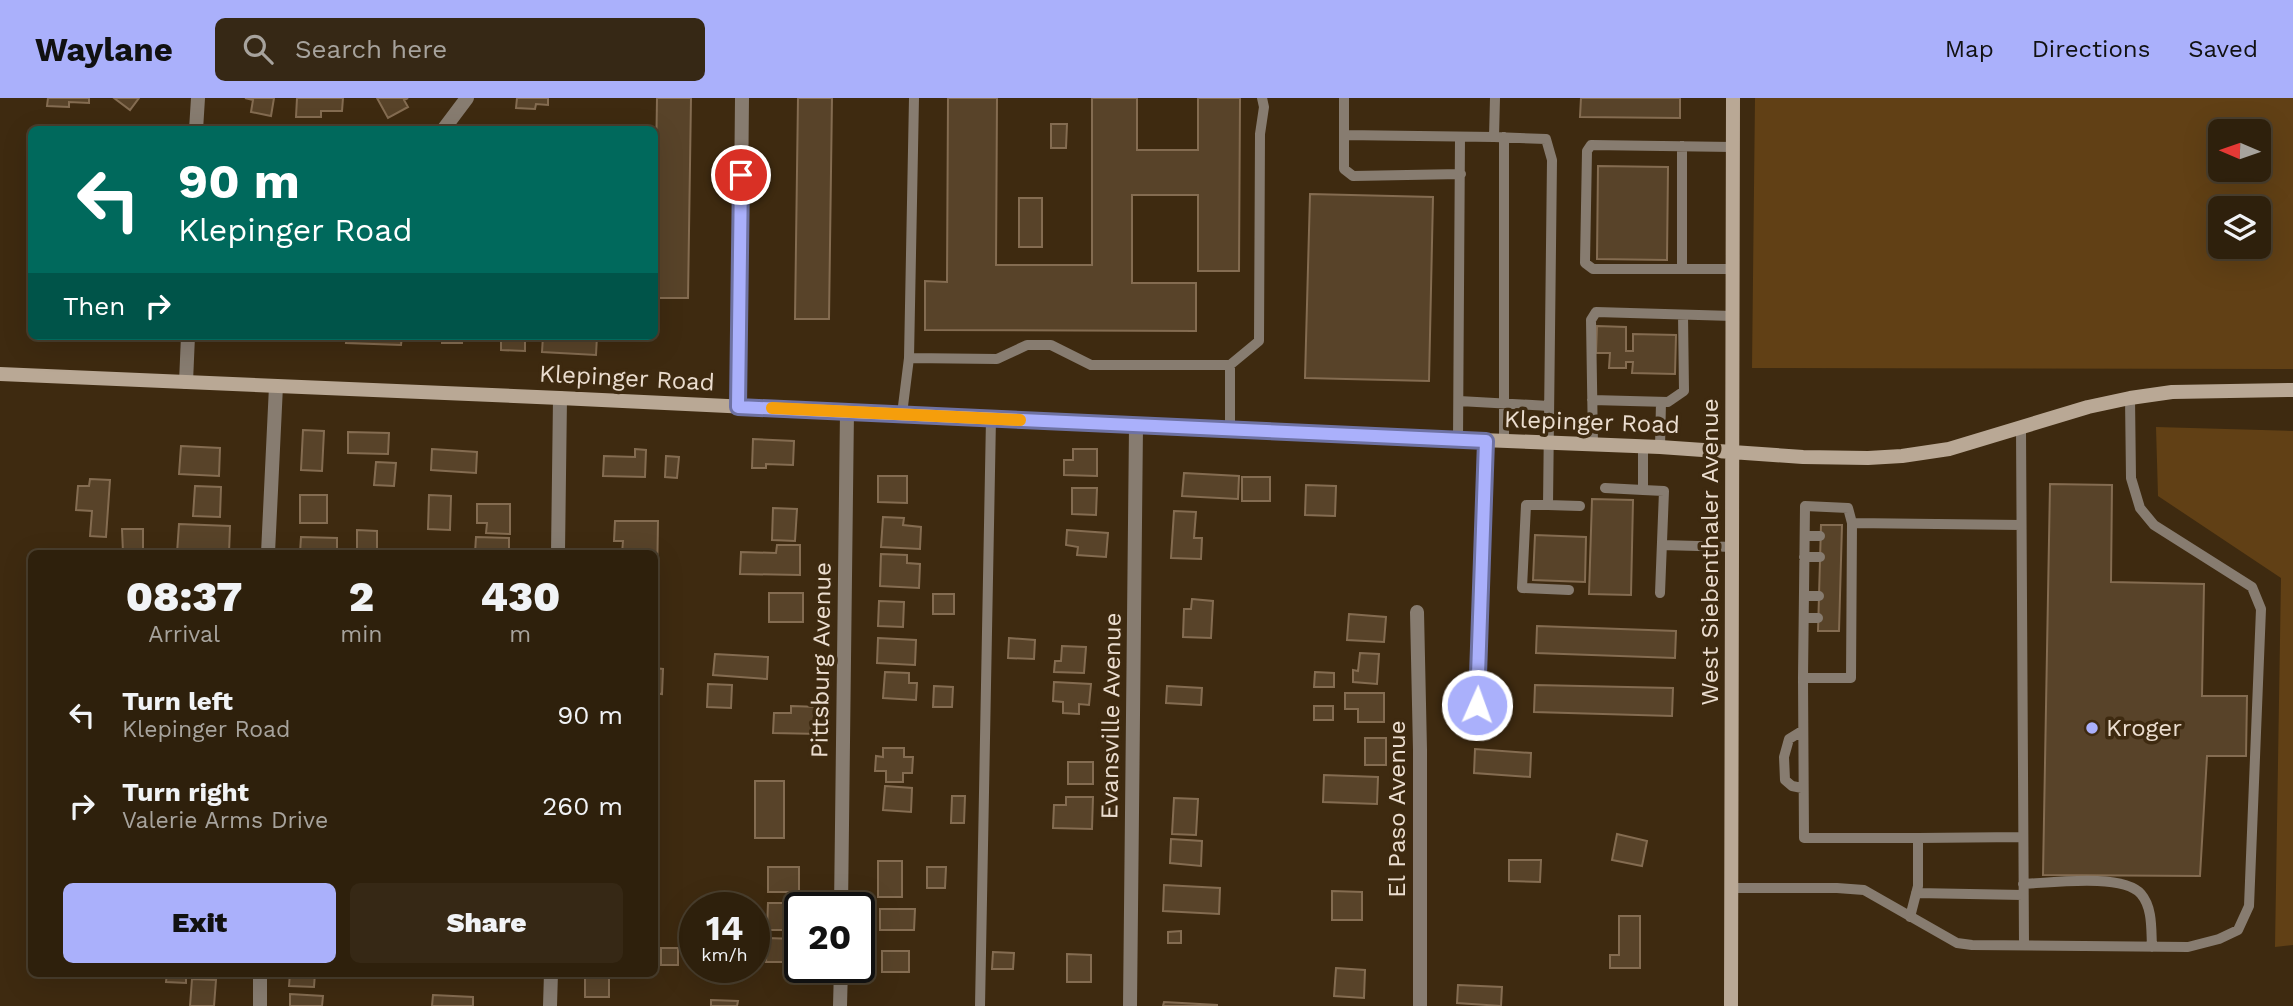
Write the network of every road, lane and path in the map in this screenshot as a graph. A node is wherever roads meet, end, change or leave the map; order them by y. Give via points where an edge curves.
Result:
1 (198, 98) edge
2 (467, 98) edge
3 (742, 98) edge
4 (914, 98) edge
5 (1262, 98) edge
6 (1344, 98) edge
7 (1495, 98) edge
8 (1733, 98) edge
9 (196, 126) edge
10 (446, 126) edge
11 (1344, 135) junction
12 (1460, 137) junction
13 (1499, 137) junction
14 (1682, 146) junction
15 (1733, 147) junction
16 (1461, 174) junction
17 (1682, 269) junction
18 (1732, 269) junction
19 (1683, 315) junction
20 (1733, 316) junction
21 (188, 340) edge
22 (909, 358) junction
23 (1230, 365) junction
24 (0, 374) edge
25 (186, 382) junction
26 (276, 386) junction
27 (2293, 390) edge
28 (560, 397) junction
29 (2130, 398) junction
30 (1592, 400) junction
31 (1459, 401) junction
32 (1661, 402) junction
33 (1504, 403) junction
34 (1549, 406) junction
35 (738, 407) junction
36 (847, 411) junction
37 (902, 414) junction
38 (991, 418) junction
39 (1136, 426) junction
40 (2021, 429) junction
41 (1230, 430) junction
42 (1458, 440) junction
43 (1486, 441) junction
44 (1504, 442) junction
45 (1549, 443) junction
46 (1593, 444) junction
47 (1643, 446) junction
48 (1660, 447) junction
49 (1734, 451) junction
50 (1605, 488) dead end
51 (1643, 490) junction
52 (1548, 505) junction
53 (1580, 506) dead end
54 (1852, 523) junction
55 (2021, 525) junction
56 (1804, 536) junction
57 (1820, 536) dead end
58 (1662, 545) junction
59 (1734, 547) junction
60 (268, 550) edge
61 (558, 550) edge
62 (1804, 557) junction
63 (1820, 557) dead end
64 (1569, 590) dead end
65 (1660, 593) dead end
66 (1804, 596) junction
67 (1819, 596) dead end
68 (1417, 612) dead end
69 (1804, 618) junction
70 (1818, 618) dead end
71 (1803, 678) junction
72 (1477, 705) dead end
73 (1802, 730) junction
74 (1802, 788) junction
75 (2023, 837) junction
76 (1918, 838) junction
77 (1732, 888) junction
78 (2023, 889) junction
79 (841, 892) edge
80 (1916, 893) junction
81 (1910, 916) junction
82 (2024, 945) junction
83 (2152, 947) junction
84 (260, 977) edge
85 (551, 977) edge
86 (841, 983) edge
87 (260, 1006) edge
88 (550, 1006) edge
89 (840, 1006) edge
90 (981, 1006) edge
91 (1130, 1006) edge
92 (1420, 1006) edge
93 (1731, 1006) edge

1 - 9 street
2 - 10 street
3 - 35 street
4 - 22 lane
5 - 23 lane via 1259,341
6 - 11 lane
7 - 13 lane
8 - 15 street, West Siebenthaler Avenue
11 - 12 lane
11 - 16 lane via 1345,169 1353,176
12 - 13 lane
12 - 16 lane
13 - 33 lane
13 - 34 lane via 1546,139 1552,160
14 - 15 lane
14 - 17 lane
14 - 17 lane via 1591,145 1587,152 1585,263 1593,269
15 - 18 street, West Siebenthaler Avenue
16 - 31 lane
17 - 18 lane
18 - 20 street, West Siebenthaler Avenue
19 - 20 lane
19 - 30 lane via 1596,312 1591,320
19 - 32 lane via 1684,391
20 - 49 street, West Siebenthaler Avenue
21 - 25 street
22 - 23 lane via 997,359 1027,345 1051,345 1091,365
22 - 37 lane
23 - 41 lane
24 - 25 street, Klepinger Road
25 - 26 street, Klepinger Road
26 - 28 street, Klepinger Road
26 - 60 street
27 - 29 street, Klepinger Road via 2172,392
28 - 35 street, Klepinger Road
28 - 61 street
29 - 40 street, Klepinger Road
29 - 83 lane via 2131,478 2140,508 2154,525 2252,587 2261,609 2249,906 2238,930 2219,939 2188,947
30 - 32 lane
30 - 46 lane
31 - 33 lane
31 - 42 lane
32 - 48 lane
33 - 34 lane
33 - 44 lane
34 - 45 lane
35 - 36 street, Klepinger Road
36 - 37 street, Klepinger Road
36 - 79 street, Pittsburg Avenue
37 - 38 street, Klepinger Road
38 - 39 street, Klepinger Road
38 - 90 lane
39 - 41 street, Klepinger Road
39 - 91 street, Evansville Avenue
40 - 49 street, Klepinger Road via 1949,449 1902,456 1802,457
40 - 55 lane
41 - 42 street, Klepinger Road
42 - 43 street, Klepinger Road
43 - 44 street, Klepinger Road
43 - 72 lane
44 - 45 street, Klepinger Road
45 - 46 street, Klepinger Road
45 - 52 lane
46 - 47 street, Klepinger Road
47 - 48 street, Klepinger Road
47 - 51 lane
48 - 49 street, Klepinger Road
49 - 59 street, West Siebenthaler Avenue
50 - 51 lane
51 - 58 lane via 1664,491
52 - 53 lane
52 - 64 lane via 1525,505 1522,588
54 - 55 lane
54 - 56 lane via 1848,508 1805,506
54 - 71 lane via 1847,536 1845,618 1851,678
55 - 75 lane
56 - 57 lane
56 - 62 lane
58 - 59 lane
58 - 65 lane
59 - 77 street, West Siebenthaler Avenue
62 - 63 lane
62 - 66 lane
66 - 67 lane
66 - 69 lane
68 - 92 street, El Paso Avenue
69 - 70 lane
69 - 71 lane
71 - 73 lane
73 - 74 lane
73 - 74 lane via 1788,739 1784,757 1785,780
74 - 76 lane via 1804,838
75 - 76 lane
75 - 78 lane
76 - 80 lane
77 - 81 lane via 1864,890
77 - 93 street, West Siebenthaler Avenue
78 - 80 lane
78 - 82 lane
78 - 83 lane via 2112,881 2128,886 2141,894 2151,916
80 - 81 lane
81 - 82 lane via 1957,943
82 - 83 lane
84 - 87 street
85 - 88 street
86 - 89 street

